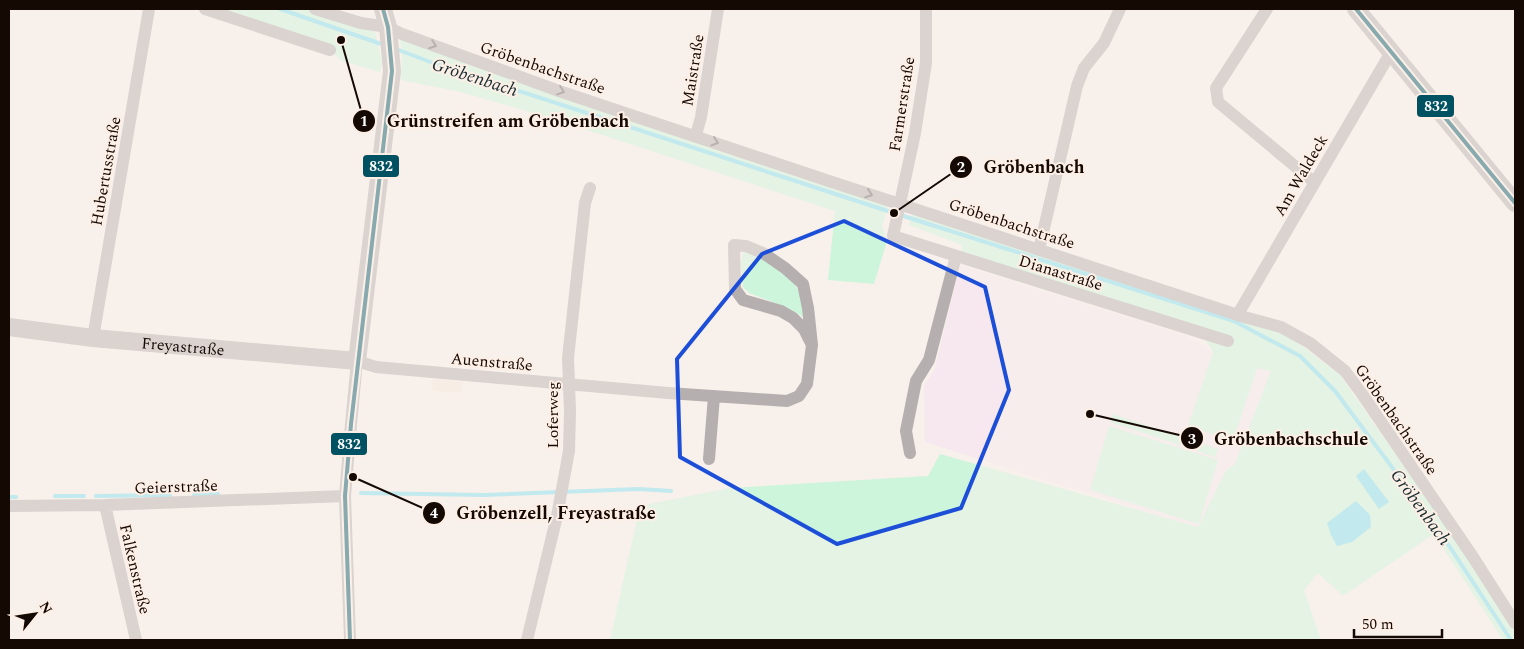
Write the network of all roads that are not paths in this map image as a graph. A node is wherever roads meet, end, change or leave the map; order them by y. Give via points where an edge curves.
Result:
1 (149, 9) edge
2 (205, 9) edge
3 (315, 9) edge
4 (383, 9) edge
5 (718, 9) edge
6 (926, 9) edge
7 (1120, 9) edge
8 (1267, 9) edge
9 (1356, 9) edge
10 (389, 41) junction
11 (330, 50) dead end
12 (1391, 52) junction
13 (696, 135) junction
14 (1314, 182) junction
15 (590, 188) dead end
16 (1515, 203) edge
17 (898, 216) junction
18 (1040, 250) junction
19 (956, 256) junction
20 (1238, 314) junction
21 (9, 327) edge
22 (92, 338) junction
23 (1228, 341) dead end
24 (812, 345) junction
25 (357, 361) junction
26 (569, 384) junction
27 (714, 396) junction
28 (910, 453) dead end
29 (709, 459) dead end
30 (345, 496) junction
31 (105, 505) junction
32 (9, 506) edge
33 (1515, 623) edge
34 (136, 640) edge
35 (350, 640) edge
36 (527, 640) edge

1 - 22 street, Hubertusstraße
2 - 11 street
3 - 10 street, Gröbenbachstraße via 361,24
4 - 10 street
5 - 13 street, Maistraße
6 - 17 street, Farmerstraße via 926,63
7 - 18 street via 1104,43 1084,68 1077,86
8 - 14 street via 1216,88 1218,102
9 - 12 street
10 -> 13 street, Gröbenbachstraße via 402,34
10 - 25 street via 392,71
12 - 14 street, Am Waldeck
12 - 16 street
13 -> 17 street, Gröbenbachstraße via 829,181
14 - 20 street, Am Waldeck
15 - 26 street, Loferweg via 584,203 569,339
17 - 18 street, Gröbenbachstraße
17 - 19 street, Dianastraße via 893,236
18 - 20 street, Gröbenbachstraße
19 - 23 street, Dianastraße
19 - 28 street via 929,360 916,381 906,432
20 - 33 street, Gröbenbachstraße via 1281,327 1310,343 1345,371
21 - 22 street, Freyastraße
22 - 25 street, Freyastraße
24 - 24 street, Auenstraße via 803,284 763,253 734,245 735,289 743,300 782,311 793,318 804,329
24 - 27 street, Auenstraße via 807,384 799,396 787,401
25 - 26 street, Auenstraße via 376,367
25 - 30 street
26 - 27 street, Auenstraße
26 - 36 street, Loferweg via 569,451
27 - 29 street
30 - 31 street, Geierstraße
30 - 35 street
31 - 32 street, Geierstraße
31 - 34 street, Falkenstraße

